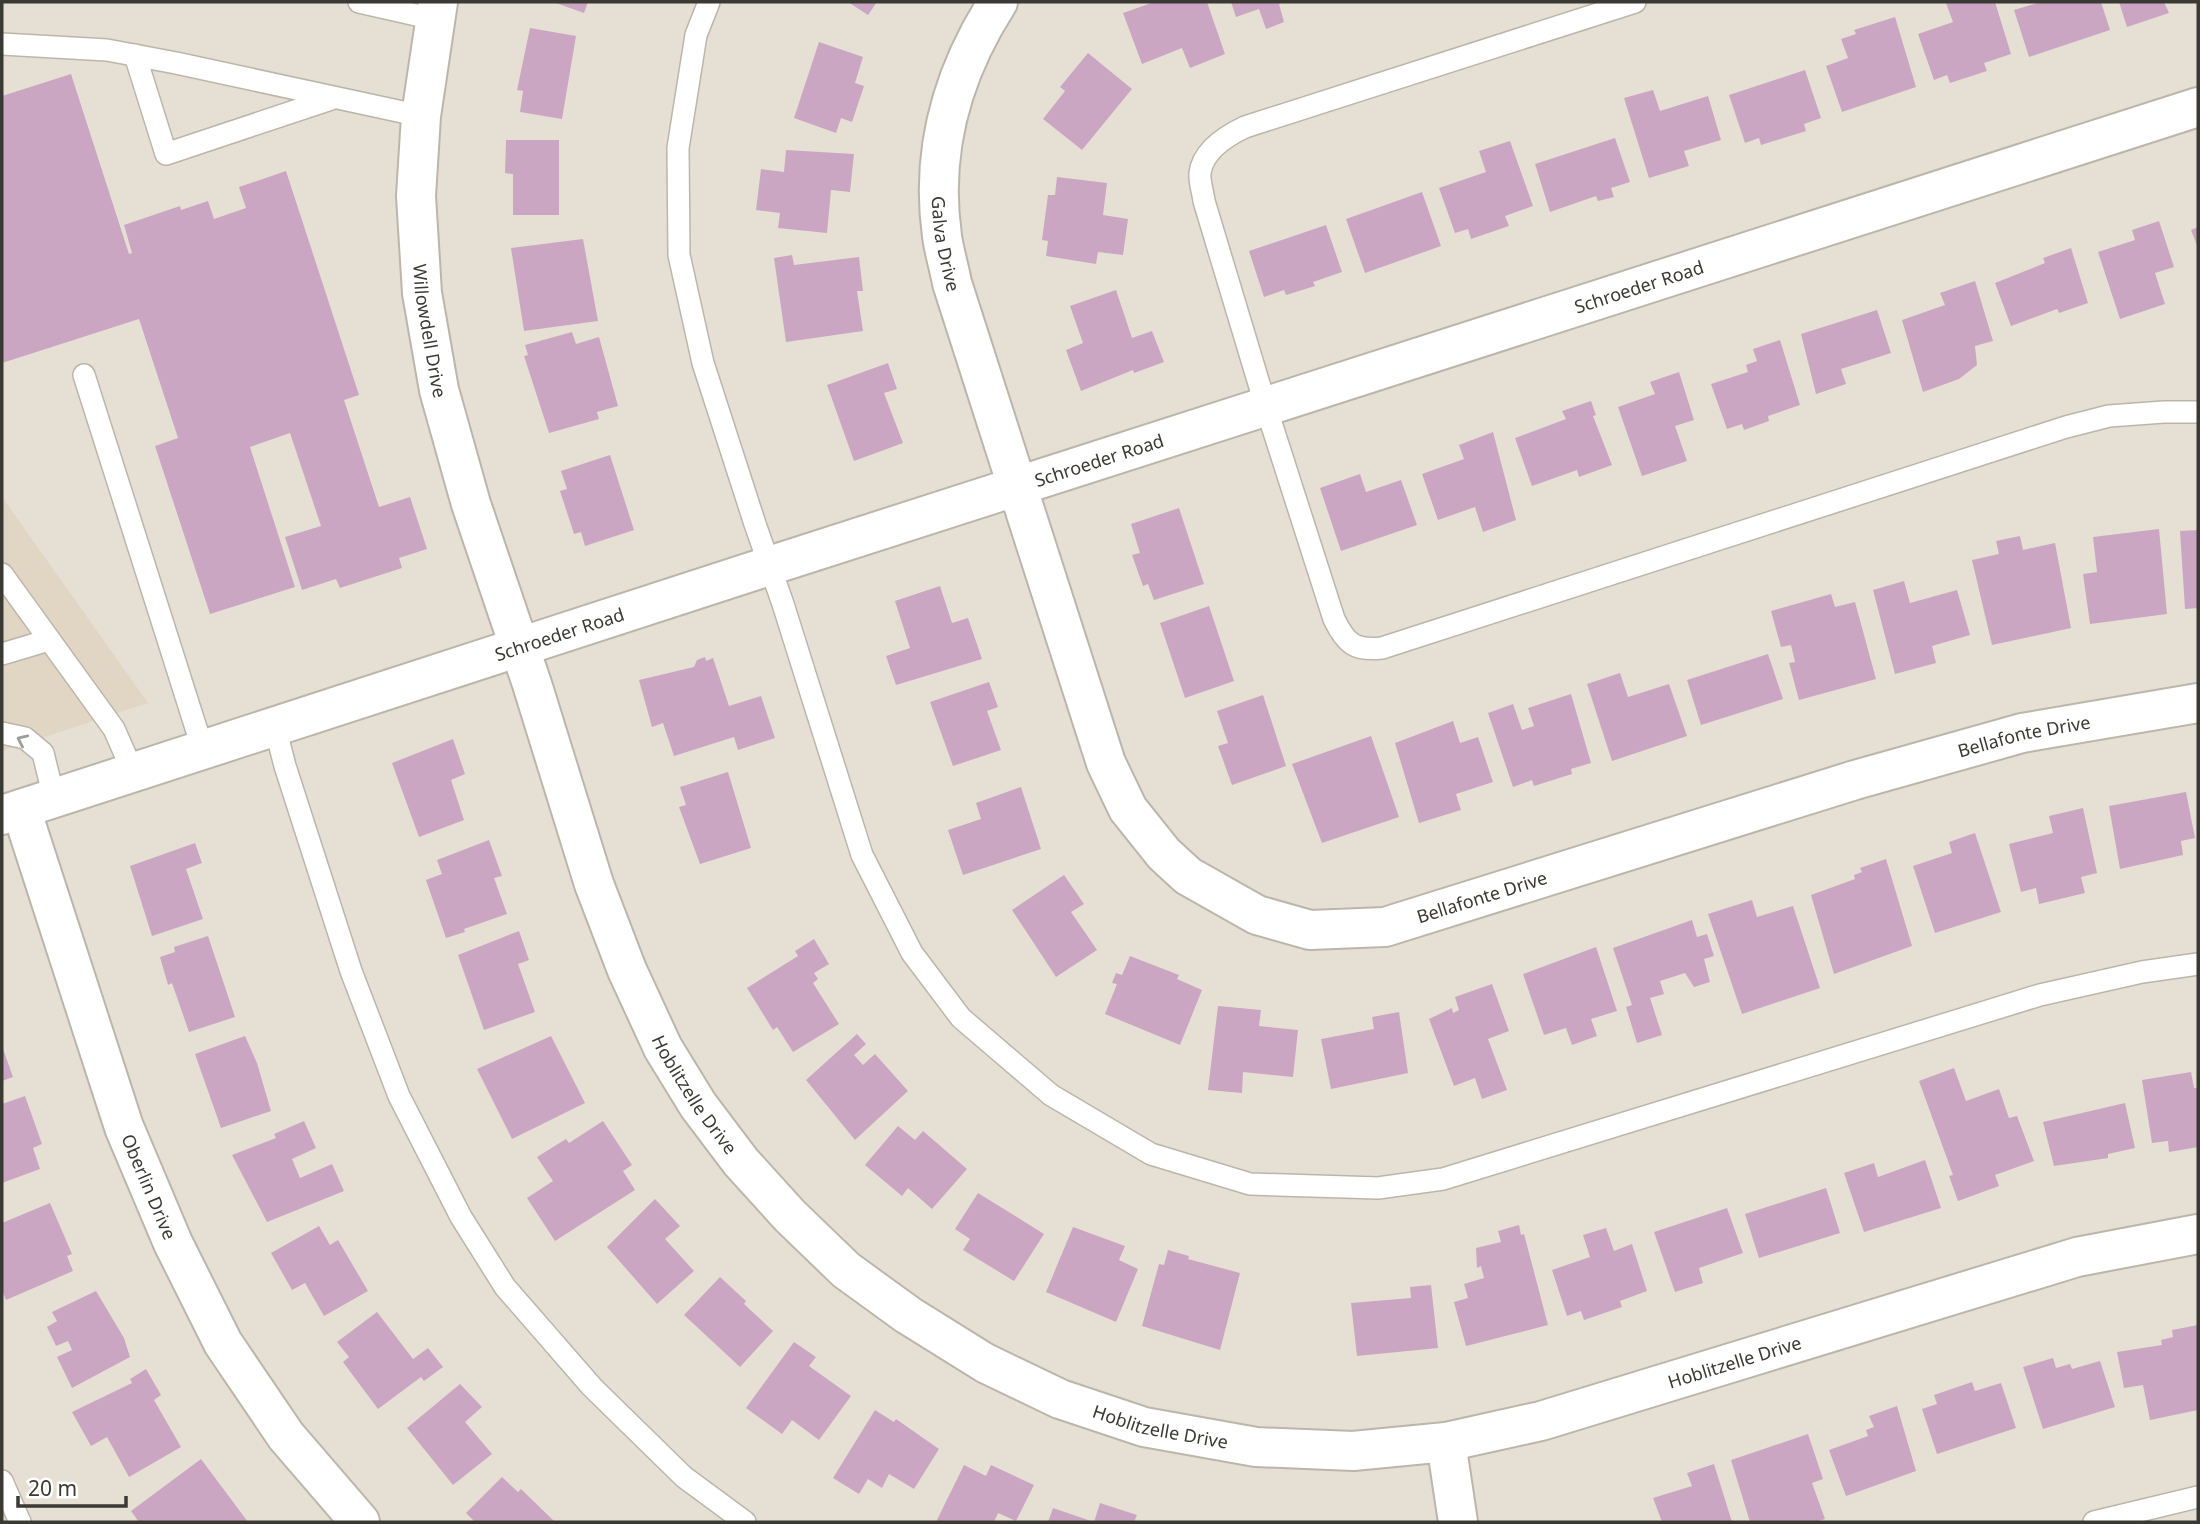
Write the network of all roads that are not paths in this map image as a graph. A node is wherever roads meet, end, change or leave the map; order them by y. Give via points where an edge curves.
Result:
1 (359, 2) edge
2 (709, 2) edge
3 (998, 2) edge
4 (1635, 2) edge
5 (436, 10) edge
6 (2, 44) edge
7 (135, 55) junction
8 (333, 98) junction
9 (2198, 107) edge
10 (421, 116) junction
11 (84, 375) dead end
12 (1266, 407) junction
13 (2198, 412) edge
14 (1018, 486) junction
15 (769, 566) junction
16 (2, 574) edge
17 (49, 640) junction
18 (520, 648) junction
19 (2, 654) edge
20 (2198, 703) edge
21 (275, 727) junction
22 (2, 733) edge
23 (203, 750) junction
24 (133, 772) junction
25 (25, 807) edge
26 (2198, 964) edge
27 (2198, 1234) edge
28 (1446, 1442) junction
29 (2, 1481) edge
30 (2198, 1497) edge
31 (20, 1522) edge
32 (360, 1522) edge
33 (745, 1522) edge
34 (1458, 1522) edge
35 (2094, 1522) edge

1 - 5 lane
2 - 15 lane via 696,35 678,148 679,255 703,363
3 - 14 street, Galva Drive via 979,32 956,89 941,147 939,182 942,235 952,283
4 - 12 lane via 1245,127 1211,149 1200,172 1204,201
5 - 10 street, Willowdell Drive
6 - 7 lane
7 - 8 lane
7 - 8 lane via 166,154
8 - 10 lane
9 - 12 street, Schroeder Road
10 - 18 street, Willowdell Drive via 416,196 422,293 439,390 471,504
11 - 23 lane
12 - 13 lane via 1334,619 1341,635 1366,650 2066,427 2109,416
12 - 14 street, Schroeder Road
14 - 15 street, Schroeder Road
14 - 20 street, Bellafonte Drive via 1106,763 1128,809 1188,876 1257,915 1310,930 1385,927 1855,780 2022,733
15 - 18 street, Schroeder Road
15 - 26 lane via 862,855 912,953 961,1018 1051,1095 1151,1154 1251,1184 1378,1188 1443,1179 2040,995
16 - 17 lane
17 - 19 lane
17 - 24 lane via 114,729
18 - 21 street, Schroeder Road
18 - 28 street, Hoblitzelle Drive via 594,884 626,970 663,1048 741,1162 846,1270 985,1363 1060,1399 1143,1427 1256,1447 1353,1451
21 - 23 street, Schroeder Road
21 - 33 lane via 351,971 399,1096 461,1217 505,1287 592,1387 684,1477
25 -> 22 lane via 43,753 25,738
23 - 24 street, Schroeder Road
24 - 25 street, Schroeder Road
25 - 32 street, Oberlin Drive via 124,1127 173,1243 223,1343 286,1436
27 - 28 street, Hoblitzelle Drive via 2077,1258 1541,1421
28 - 34 street
29 - 31 lane
30 - 35 lane

